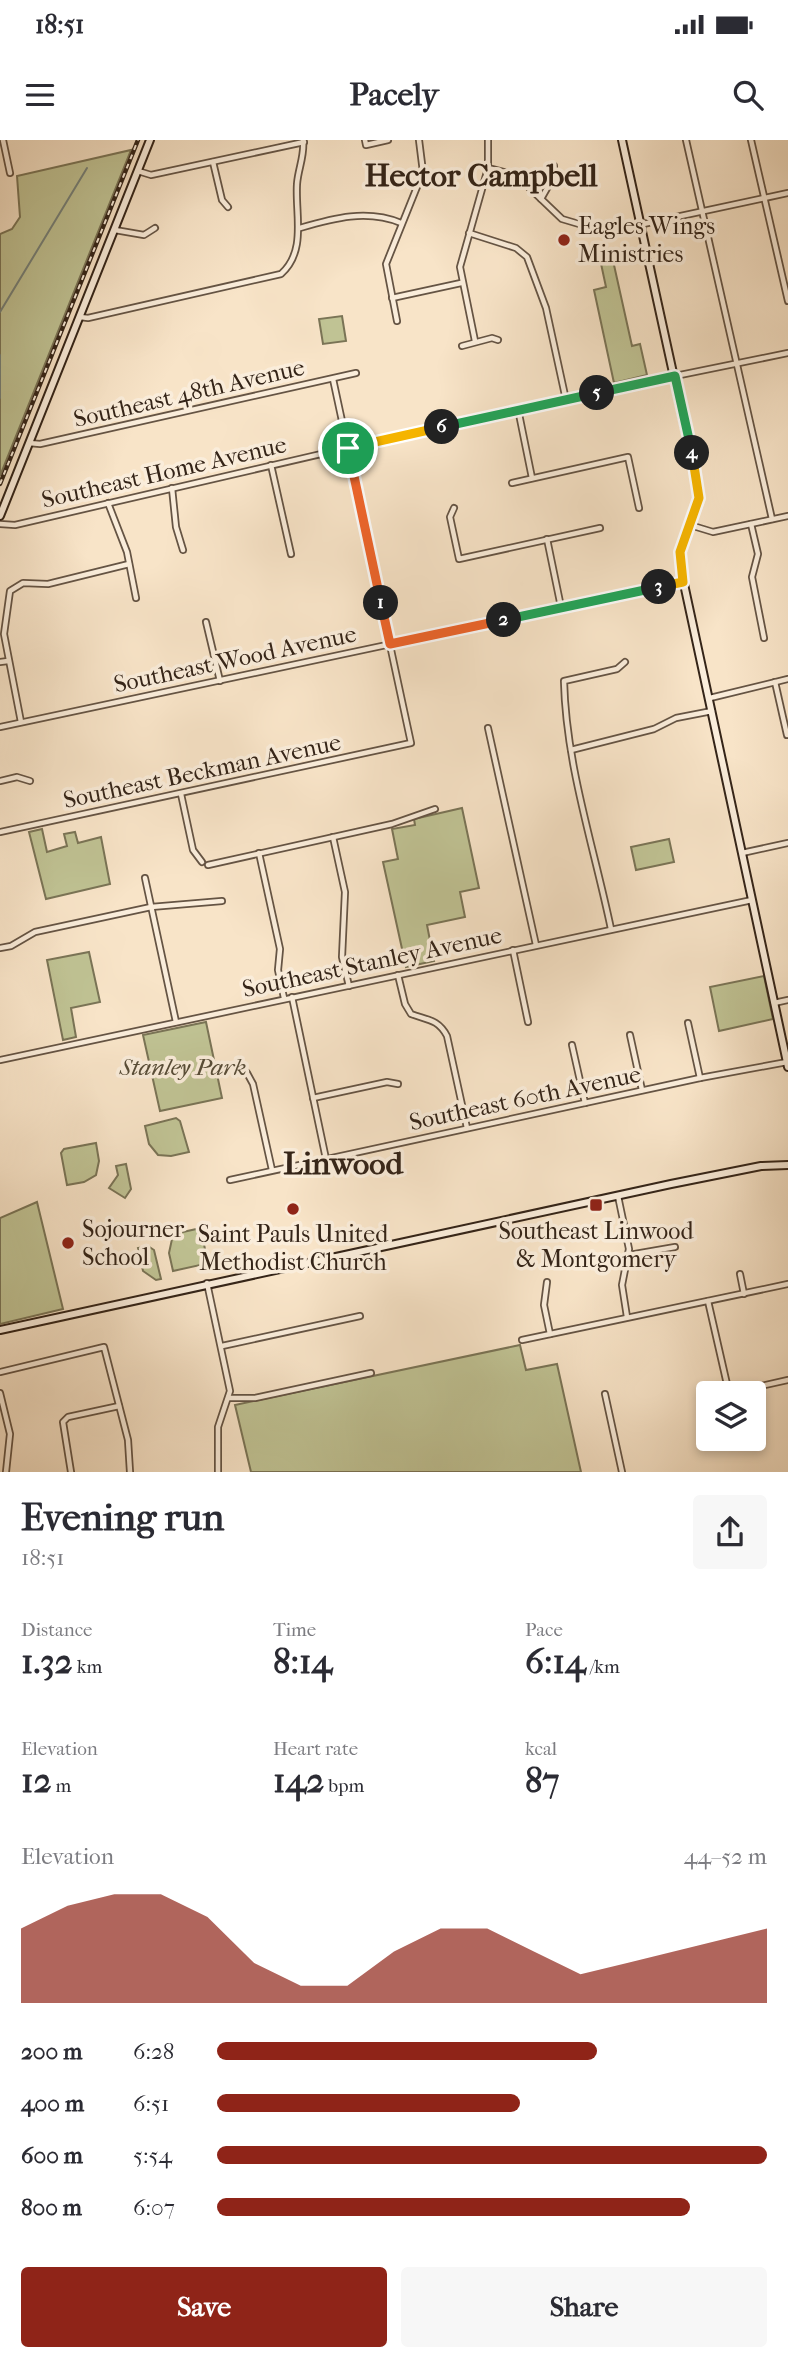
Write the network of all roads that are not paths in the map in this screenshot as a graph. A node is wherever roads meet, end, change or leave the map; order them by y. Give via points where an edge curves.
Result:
1 (3, 140) edge
2 (150, 140) edge
3 (388, 140) edge
4 (419, 140) edge
5 (488, 140) edge
6 (622, 140) edge
7 (686, 140) edge
8 (751, 140) edge
9 (304, 141) edge
10 (365, 142) edge
11 (213, 162) junction
12 (554, 166) dead end
13 (488, 168) junction
14 (138, 171) junction
15 (10, 173) dead end
16 (788, 192) edge
17 (764, 198) junction
18 (541, 199) junction
19 (228, 207) dead end
20 (702, 212) junction
21 (401, 223) junction
22 (641, 224) junction
23 (155, 228) dead end
24 (299, 229) junction
25 (115, 230) junction
26 (469, 233) junction
27 (461, 283) junction
28 (391, 298) junction
29 (788, 301) edge
30 (80, 317) junction
31 (397, 321) dead end
32 (498, 340) dead end
33 (475, 341) junction
34 (462, 346) dead end
35 (788, 353) edge
36 (737, 364) junction
37 (356, 373) dead end
38 (675, 376) junction
39 (332, 379) junction
40 (566, 400) junction
41 (518, 409) junction
42 (29, 443) junction
43 (348, 448) junction
44 (271, 465) junction
45 (533, 478) junction
46 (512, 483) dead end
47 (172, 488) junction
48 (108, 503) junction
49 (454, 508) dead end
50 (639, 508) dead end
51 (0, 516) edge
52 (788, 516) edge
53 (772, 519) junction
54 (0, 524) edge
55 (751, 524) junction
56 (690, 525) junction
57 (600, 528) dead end
58 (547, 539) junction
59 (183, 550) dead end
60 (291, 554) dead end
61 (129, 564) junction
62 (683, 582) junction
63 (136, 598) dead end
64 (561, 607) junction
65 (206, 622) dead end
66 (764, 638) dead end
67 (390, 644) junction
68 (8, 661) junction
69 (0, 662) edge
70 (625, 662) dead end
71 (788, 679) edge
72 (220, 681) junction
73 (775, 682) junction
74 (710, 698) junction
75 (713, 710) junction
76 (21, 722) junction
77 (0, 727) edge
78 (488, 728) dead end
79 (787, 735) edge
80 (572, 750) junction
81 (0, 781) edge
82 (30, 781) dead end
83 (181, 794) junction
84 (435, 809) dead end
85 (0, 832) edge
86 (333, 837) junction
87 (788, 843) edge
88 (259, 853) junction
89 (742, 853) junction
90 (202, 862) dead end
91 (208, 865) dead end
92 (145, 878) dead end
93 (752, 900) junction
94 (222, 901) dead end
95 (151, 906) junction
96 (611, 929) junction
97 (537, 945) junction
98 (0, 948) edge
99 (513, 950) junction
100 (398, 975) junction
101 (349, 986) junction
102 (292, 997) junction
103 (284, 998) junction
104 (788, 1000) edge
105 (774, 1003) junction
106 (176, 1022) junction
107 (528, 1022) dead end
108 (688, 1023) dead end
109 (630, 1035) dead end
110 (572, 1045) dead end
111 (0, 1060) edge
112 (788, 1064) edge
113 (247, 1073) dead end
114 (700, 1078) junction
115 (398, 1084) dead end
116 (642, 1090) junction
117 (313, 1098) junction
118 (585, 1103) junction
119 (467, 1128) junction
120 (326, 1158) junction
121 (788, 1164) edge
122 (272, 1170) junction
123 (230, 1180) dead end
124 (618, 1195) junction
125 (675, 1247) dead end
126 (629, 1255) junction
127 (740, 1274) dead end
128 (547, 1282) dead end
129 (207, 1283) junction
130 (788, 1284) edge
131 (744, 1294) junction
132 (708, 1301) junction
133 (360, 1316) dead end
134 (627, 1317) junction
135 (0, 1330) edge
136 (550, 1334) junction
137 (522, 1340) dead end
138 (222, 1346) junction
139 (0, 1371) edge
140 (371, 1373) dead end
141 (788, 1380) edge
142 (726, 1381) edge
143 (766, 1385) edge
144 (0, 1393) edge
145 (606, 1394) dead end
146 (229, 1398) junction
147 (119, 1406) junction
148 (6, 1472) edge
149 (71, 1472) edge
150 (130, 1472) edge
151 (218, 1472) edge
152 (622, 1472) edge

1 - 15 street
2 - 14 street
3 - 10 street
4 - 21 street via 423,172
5 - 13 street
6 - 22 street
7 - 20 street
8 - 17 street
9 - 11 street
9 - 24 street via 297,183
11 - 14 street via 151,175
11 - 19 street
12 - 18 street via 554,176
13 - 18 street via 516,175
13 - 26 street
14 - 25 street
16 - 17 street
17 - 20 street
17 - 29 street
18 - 22 street via 562,219 600,231
20 - 22 street
20 - 36 street
21 - 24 street via 361,215
21 - 28 street via 386,264
22 - 38 street
23 - 25 street via 144,235
24 - 30 street via 287,269 274,277
25 - 30 street
26 - 27 street via 461,259
26 - 40 street via 516,247 527,257 547,308
27 - 28 street
27 - 33 street
28 - 31 street
30 - 42 street
32 - 33 street
33 - 34 street
35 - 36 street, Southeast Home Avenue
36 - 38 street, Southeast Home Avenue
36 - 53 street
37 - 39 street, Southeast 48th Avenue
38 - 40 street, Southeast Home Avenue
38 - 56 street via 698,487 698,506
39 - 42 street, Southeast 48th Avenue
39 - 43 street
40 - 41 street, Southeast Home Avenue
41 - 43 street, Southeast Home Avenue
41 - 45 street
42 - 51 street
43 - 44 street, Southeast Home Avenue
43 - 67 street
44 - 47 street, Southeast Home Avenue
44 - 60 street
45 - 46 street
45 - 50 street via 628,457
47 - 48 street, Southeast Home Avenue
47 - 59 street
48 - 54 street, Southeast Home Avenue via 15,525
48 - 61 street
49 - 58 street via 450,517 459,559
52 - 53 street
53 - 55 street
55 - 56 street via 708,532
55 - 66 street via 758,554 752,577
56 - 62 street via 680,552
57 - 58 street
58 - 64 street
61 - 63 street
61 - 68 street via 48,584 16,585 5,611
62 - 64 street, Southeast Wood Avenue
62 - 74 street
64 - 67 street, Southeast Wood Avenue
65 - 72 street
67 - 72 street, Southeast Wood Avenue
67 - 83 street, Southeast Beckman Avenue via 411,743
68 - 69 street
68 - 76 street
70 - 80 street via 617,669 564,681 564,714
71 - 73 street
72 - 76 street, Southeast Wood Avenue
73 - 74 street
73 - 79 street
74 - 75 street
75 - 80 street
75 - 89 street
76 - 77 street, Southeast Wood Avenue
78 - 97 street
80 - 96 street via 583,818
81 - 82 street via 17,777
83 - 85 street, Southeast Beckman Avenue
83 - 90 street via 193,850
84 - 86 street
86 - 88 street
86 - 101 street via 345,892 342,957
87 - 89 street
88 - 91 street
88 - 103 street via 280,953
89 - 93 street
92 - 95 street
93 - 96 street, Southeast Stanley Avenue
93 - 105 street
94 - 95 street
95 - 98 street via 35,932
95 - 106 street
96 - 97 street, Southeast Stanley Avenue
97 - 99 street, Southeast Stanley Avenue
99 - 100 street, Southeast Stanley Avenue
99 - 107 street
100 - 101 street, Southeast Stanley Avenue
100 - 119 street via 411,1014 433,1020 447,1036
101 - 102 street, Southeast Stanley Avenue
102 - 103 street, Southeast Stanley Avenue
102 - 117 street
103 - 106 street, Southeast Stanley Avenue
104 - 105 street
105 - 112 street
106 - 111 street, Southeast Stanley Avenue
108 - 114 street
109 - 116 street
110 - 118 street
112 - 114 street, Southeast 60th Avenue
113 - 122 street
114 - 116 street, Southeast 60th Avenue
115 - 117 street via 387,1082
116 - 118 street, Southeast 60th Avenue
117 - 120 street
118 - 119 street, Southeast 60th Avenue
119 - 120 street, Southeast 60th Avenue
120 - 122 street, Southeast 60th Avenue
121 - 124 street via 752,1167
122 - 123 street, Southeast 60th Avenue
124 - 126 street
124 - 129 street
125 - 126 street
126 - 134 street via 622,1285
127 - 131 street
128 - 136 street via 544,1305
129 - 135 street
129 - 138 street
130 - 131 street
131 - 132 street
132 - 134 street
132 - 142 street
133 - 138 street
134 - 136 street
136 - 137 street
138 - 146 street
139 - 147 street via 104,1347
140 - 146 street via 255,1398
141 - 143 street
144 - 148 street via 10,1434
145 - 152 street
146 - 151 street via 218,1427
147 - 149 street via 63,1422
147 - 150 street

